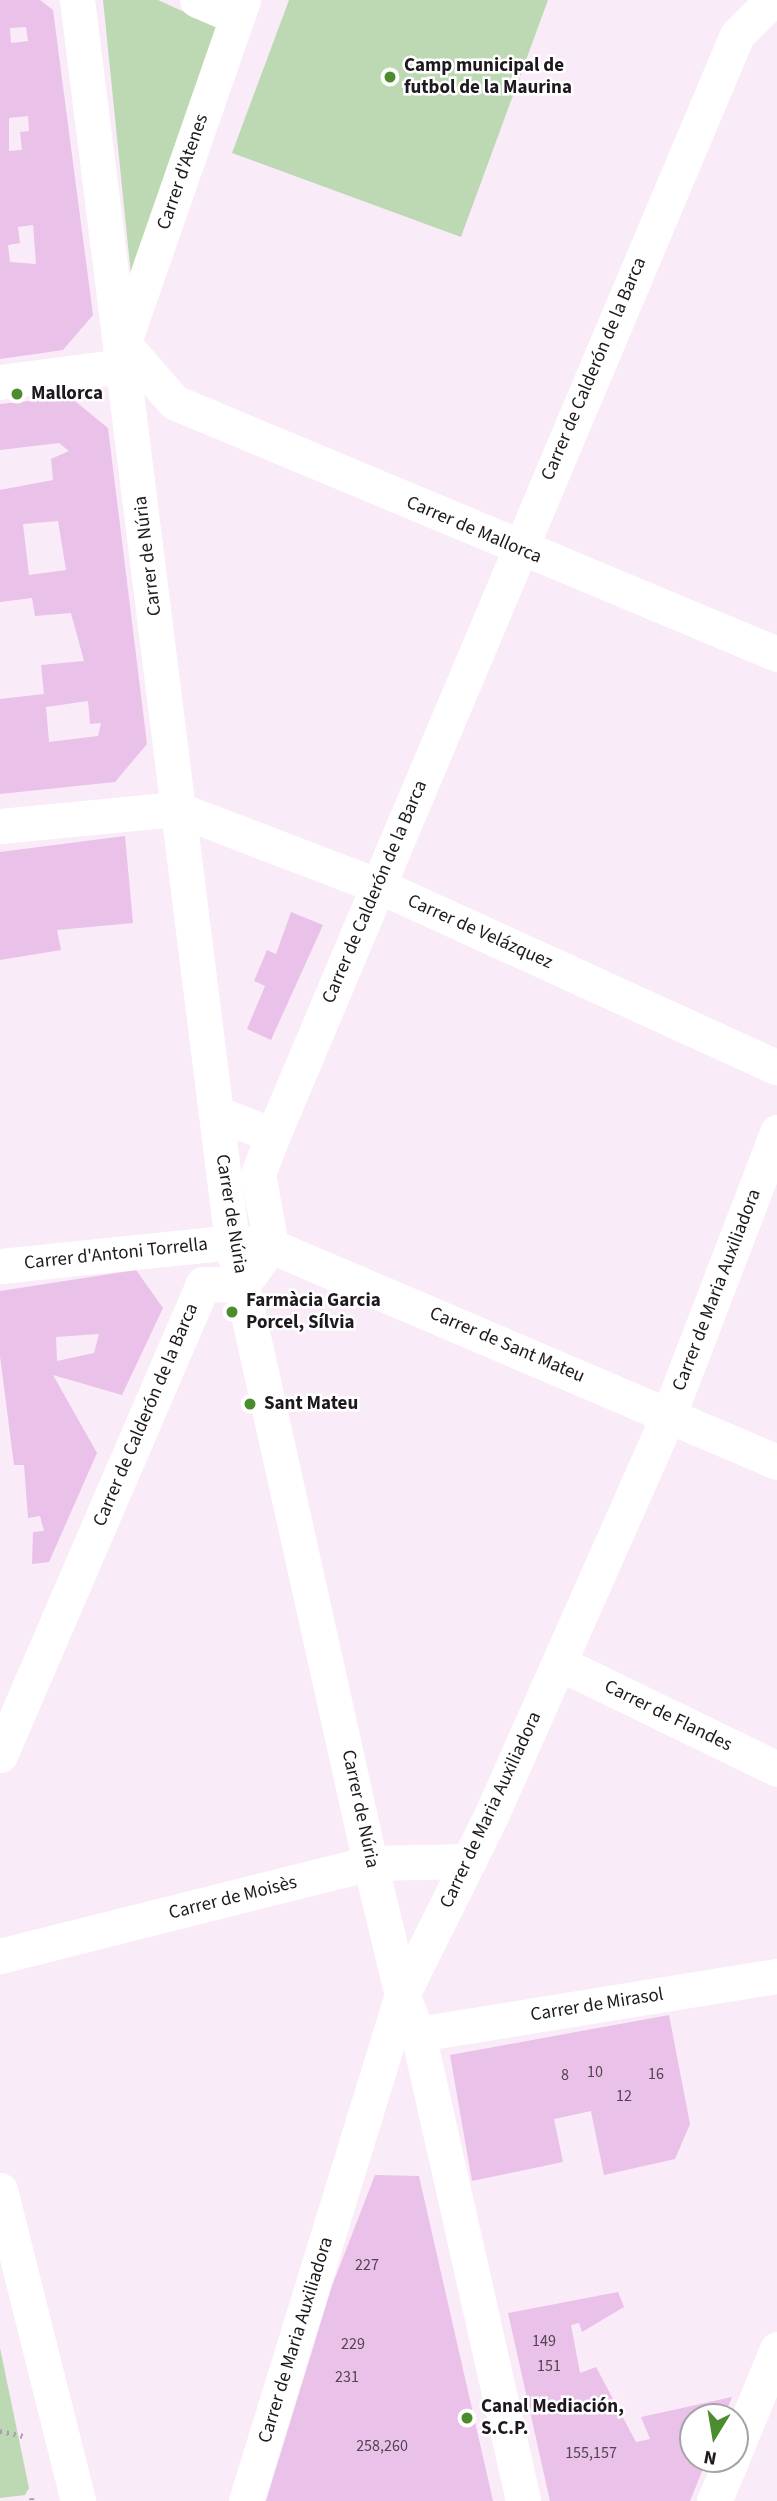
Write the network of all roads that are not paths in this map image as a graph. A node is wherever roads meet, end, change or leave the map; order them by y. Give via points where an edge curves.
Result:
1 (77, 0) edge
2 (197, 0) edge
3 (772, 0) edge
4 (240, 9) edge
5 (124, 354) junction
6 (0, 382) edge
7 (174, 401) junction
8 (134, 432) junction
9 (517, 549) junction
10 (777, 654) edge
11 (177, 809) junction
12 (0, 826) edge
13 (379, 886) junction
14 (777, 1067) edge
15 (216, 1113) junction
16 (777, 1132) edge
17 (273, 1135) junction
18 (232, 1242) junction
19 (271, 1246) junction
20 (0, 1266) edge
21 (242, 1285) junction
22 (669, 1414) junction
23 (777, 1462) edge
24 (559, 1663) junction
25 (0, 1755) edge
26 (777, 1769) edge
27 (469, 1861) junction
28 (370, 1863) junction
29 (0, 1956) edge
30 (777, 1976) edge
31 (402, 1995) junction
32 (418, 2034) junction
33 (0, 2190) edge
34 (777, 2349) edge
35 (749, 2417) edge
36 (726, 2473) edge
37 (78, 2501) edge
38 (246, 2501) edge
39 (523, 2501) edge
40 (715, 2501) edge

1 - 5 street, Carrer de Núria
2 - 4 street
3 - 9 street, Carrer de Calderón de la Barca via 737,35
4 - 5 street, Carrer d'Atenes
5 - 6 street
5 - 7 street, Carrer de Mallorca
5 - 8 street, Carrer de Núria
7 - 8 street via 153,409
7 - 9 street, Carrer de Mallorca
8 - 11 street, Carrer de Núria
9 - 10 street, Carrer de Mallorca
9 - 13 street, Carrer de Calderón de la Barca
11 - 12 street
11 - 13 street, Carrer de Velázquez
11 - 15 street, Carrer de Núria
13 - 14 street, Carrer de Velázquez
13 - 17 street, Carrer de Calderón de la Barca
15 - 17 street
15 - 18 street, Carrer de Núria
16 - 22 street, Carrer de Maria Auxiliadora
17 - 19 street, Carrer de Calderón de la Barca via 258,1174
18 - 19 street, Carrer de Sant Mateu
18 - 20 street, Carrer d'Antoni Torrella
18 - 21 street, Carrer de Núria
19 - 21 street
19 - 22 street, Carrer de Sant Mateu
21 - 25 street, Carrer de Calderón de la Barca via 203,1284
21 - 28 street, Carrer de Núria
22 - 23 street, Carrer de Sant Mateu
22 - 24 street, Carrer de Maria Auxiliadora
24 - 26 street, Carrer de Flandes
24 - 27 street, Carrer de Maria Auxiliadora
27 - 28 street, Carrer de Moisès
27 - 31 street, Carrer de Maria Auxiliadora
28 - 29 street, Carrer de Moisès
28 - 31 street, Carrer de Núria
30 - 32 street, Carrer de Mirasol
31 - 32 street, Carrer de Núria
31 - 38 street, Carrer de Maria Auxiliadora
32 - 39 street, Carrer de Núria
33 - 37 street
34 - 35 street
36 - 40 street

